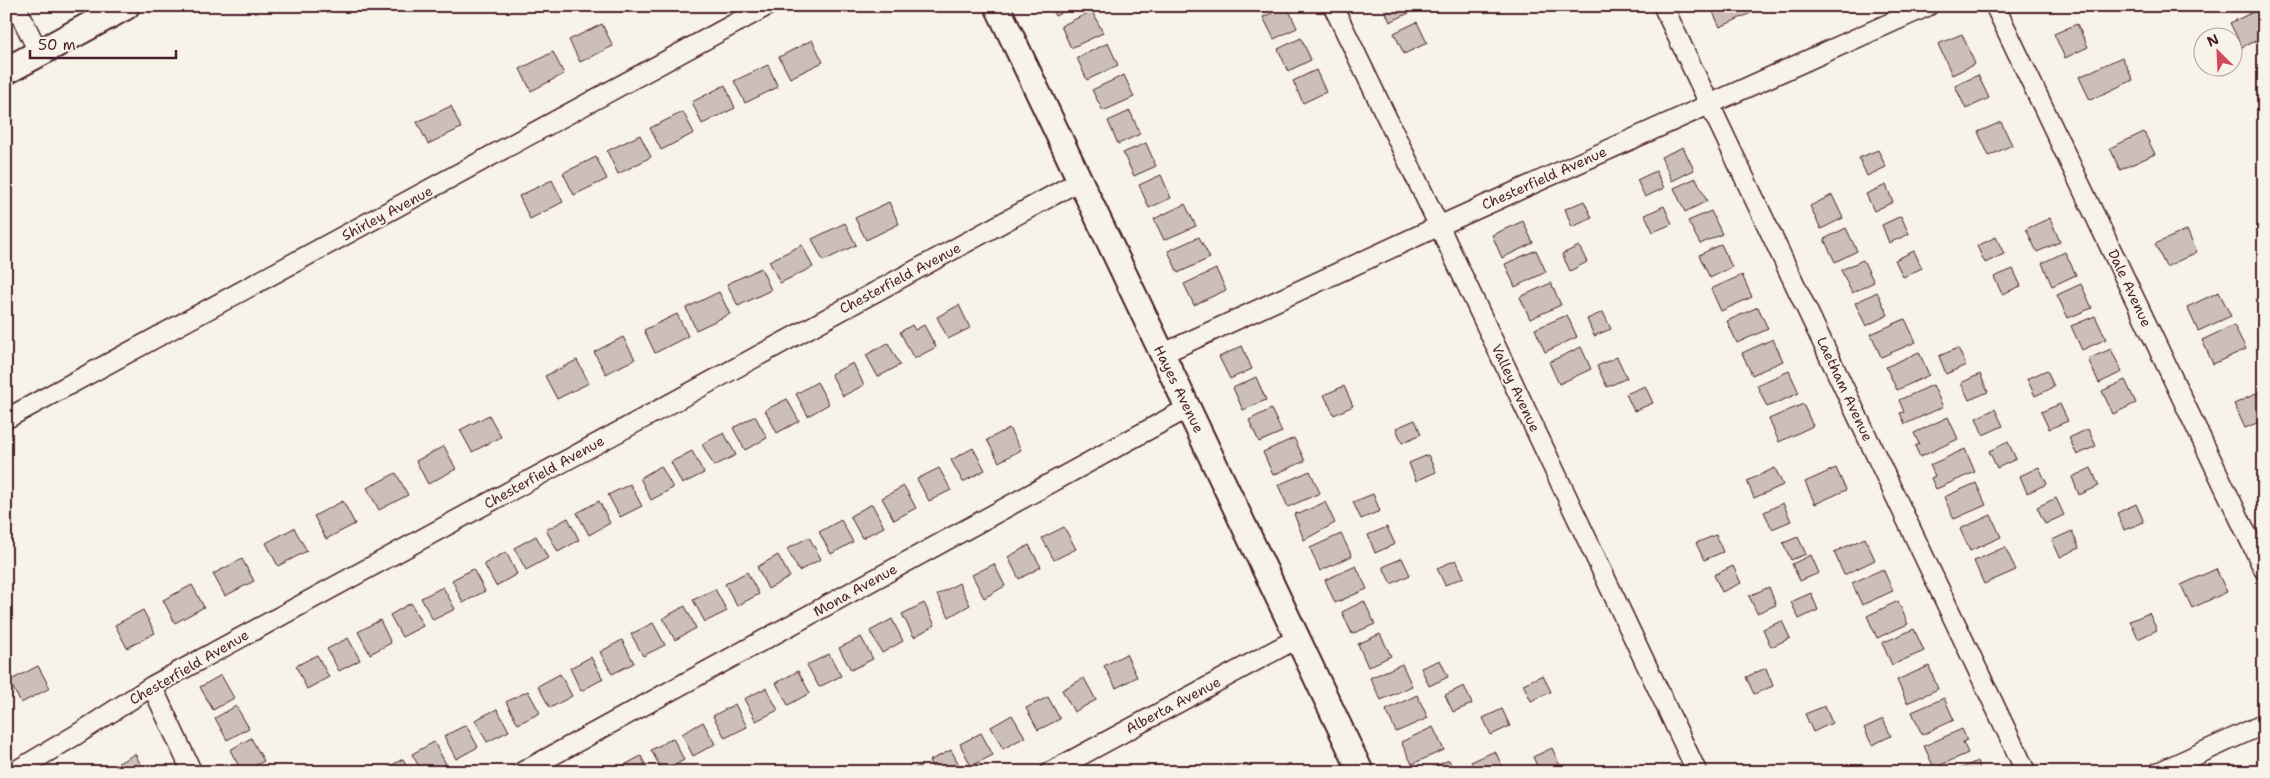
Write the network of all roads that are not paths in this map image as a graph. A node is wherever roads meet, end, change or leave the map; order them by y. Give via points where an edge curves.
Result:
1 (16, 6) edge
2 (126, 6) edge
3 (767, 6) edge
4 (997, 6) edge
5 (1333, 6) edge
6 (1663, 6) edge
7 (1928, 6) edge
8 (1996, 6) edge
9 (39, 53) junction
10 (6, 71) edge
11 (1709, 104) junction
12 (1079, 181) junction
13 (1439, 226) junction
14 (1162, 354) junction
15 (1188, 408) junction
16 (6, 419) edge
17 (2264, 570) edge
18 (1298, 638) junction
19 (152, 686) junction
20 (2264, 724) edge
21 (14, 772) edge
22 (192, 772) edge
23 (522, 772) edge
24 (1050, 772) edge
25 (1361, 772) edge
26 (1696, 772) edge
27 (2026, 772) edge
28 (2160, 772) edge

1 - 9 street
2 - 9 main road
3 - 16 street, Shirley Avenue
4 - 12 street, Hayes Avenue
5 - 13 street, Valley Avenue
6 - 11 street, Laetham Avenue
7 - 11 street, Chesterfield Avenue
8 - 17 street, Dale Avenue
9 - 10 main road
11 - 13 street, Chesterfield Avenue
11 - 27 street, Laetham Avenue
12 - 14 street, Hayes Avenue
12 - 19 street, Chesterfield Avenue
13 - 14 street, Chesterfield Avenue
13 - 26 street, Valley Avenue
14 - 15 street, Hayes Avenue
15 - 18 street, Hayes Avenue
15 - 23 street, Mona Avenue
18 - 24 street, Alberta Avenue
18 - 25 street, Hayes Avenue
19 - 21 street, Chesterfield Avenue
19 - 22 street
20 - 28 street

